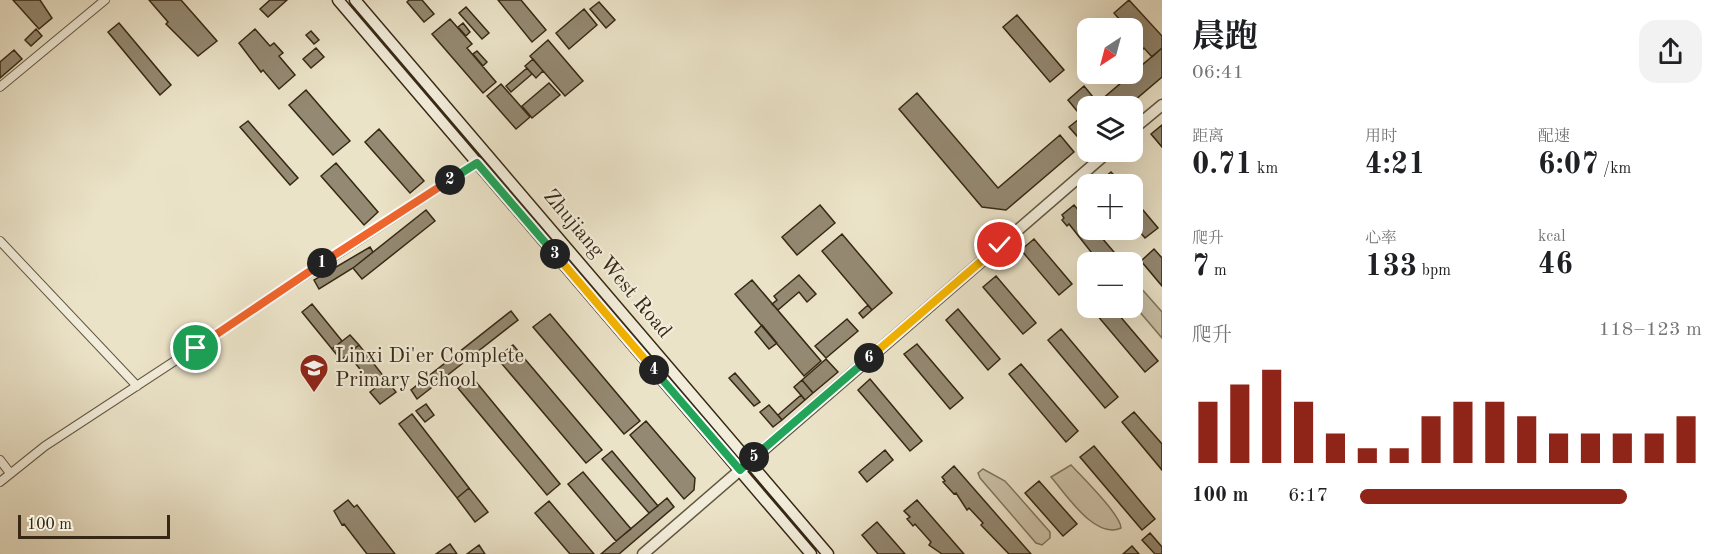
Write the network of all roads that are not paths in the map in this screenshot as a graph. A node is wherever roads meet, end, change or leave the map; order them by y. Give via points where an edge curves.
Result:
1 (105, 0) edge
2 (338, 0) edge
3 (355, 0) edge
4 (0, 87) edge
5 (1162, 105) edge
6 (1143, 121) edge
7 (1096, 162) edge
8 (477, 163) junction
9 (0, 241) edge
10 (137, 386) junction
11 (0, 460) edge
12 (749, 462) junction
13 (740, 470) junction
14 (10, 473) junction
15 (0, 482) edge
16 (643, 554) edge
17 (811, 554) edge
18 (828, 554) edge

1 - 4 street
2 - 8 main road, Zhujiang West Road
3 - 12 main road, Zhujiang West Road
5 - 6 main road
7 - 12 main road
8 - 10 street
8 - 13 main road, Zhujiang West Road
9 - 10 street
10 - 14 street
11 - 14 street
12 - 13 main road
12 - 18 main road, Zhujiang West Road
13 - 16 main road
13 - 17 main road, Zhujiang West Road
14 - 15 street

